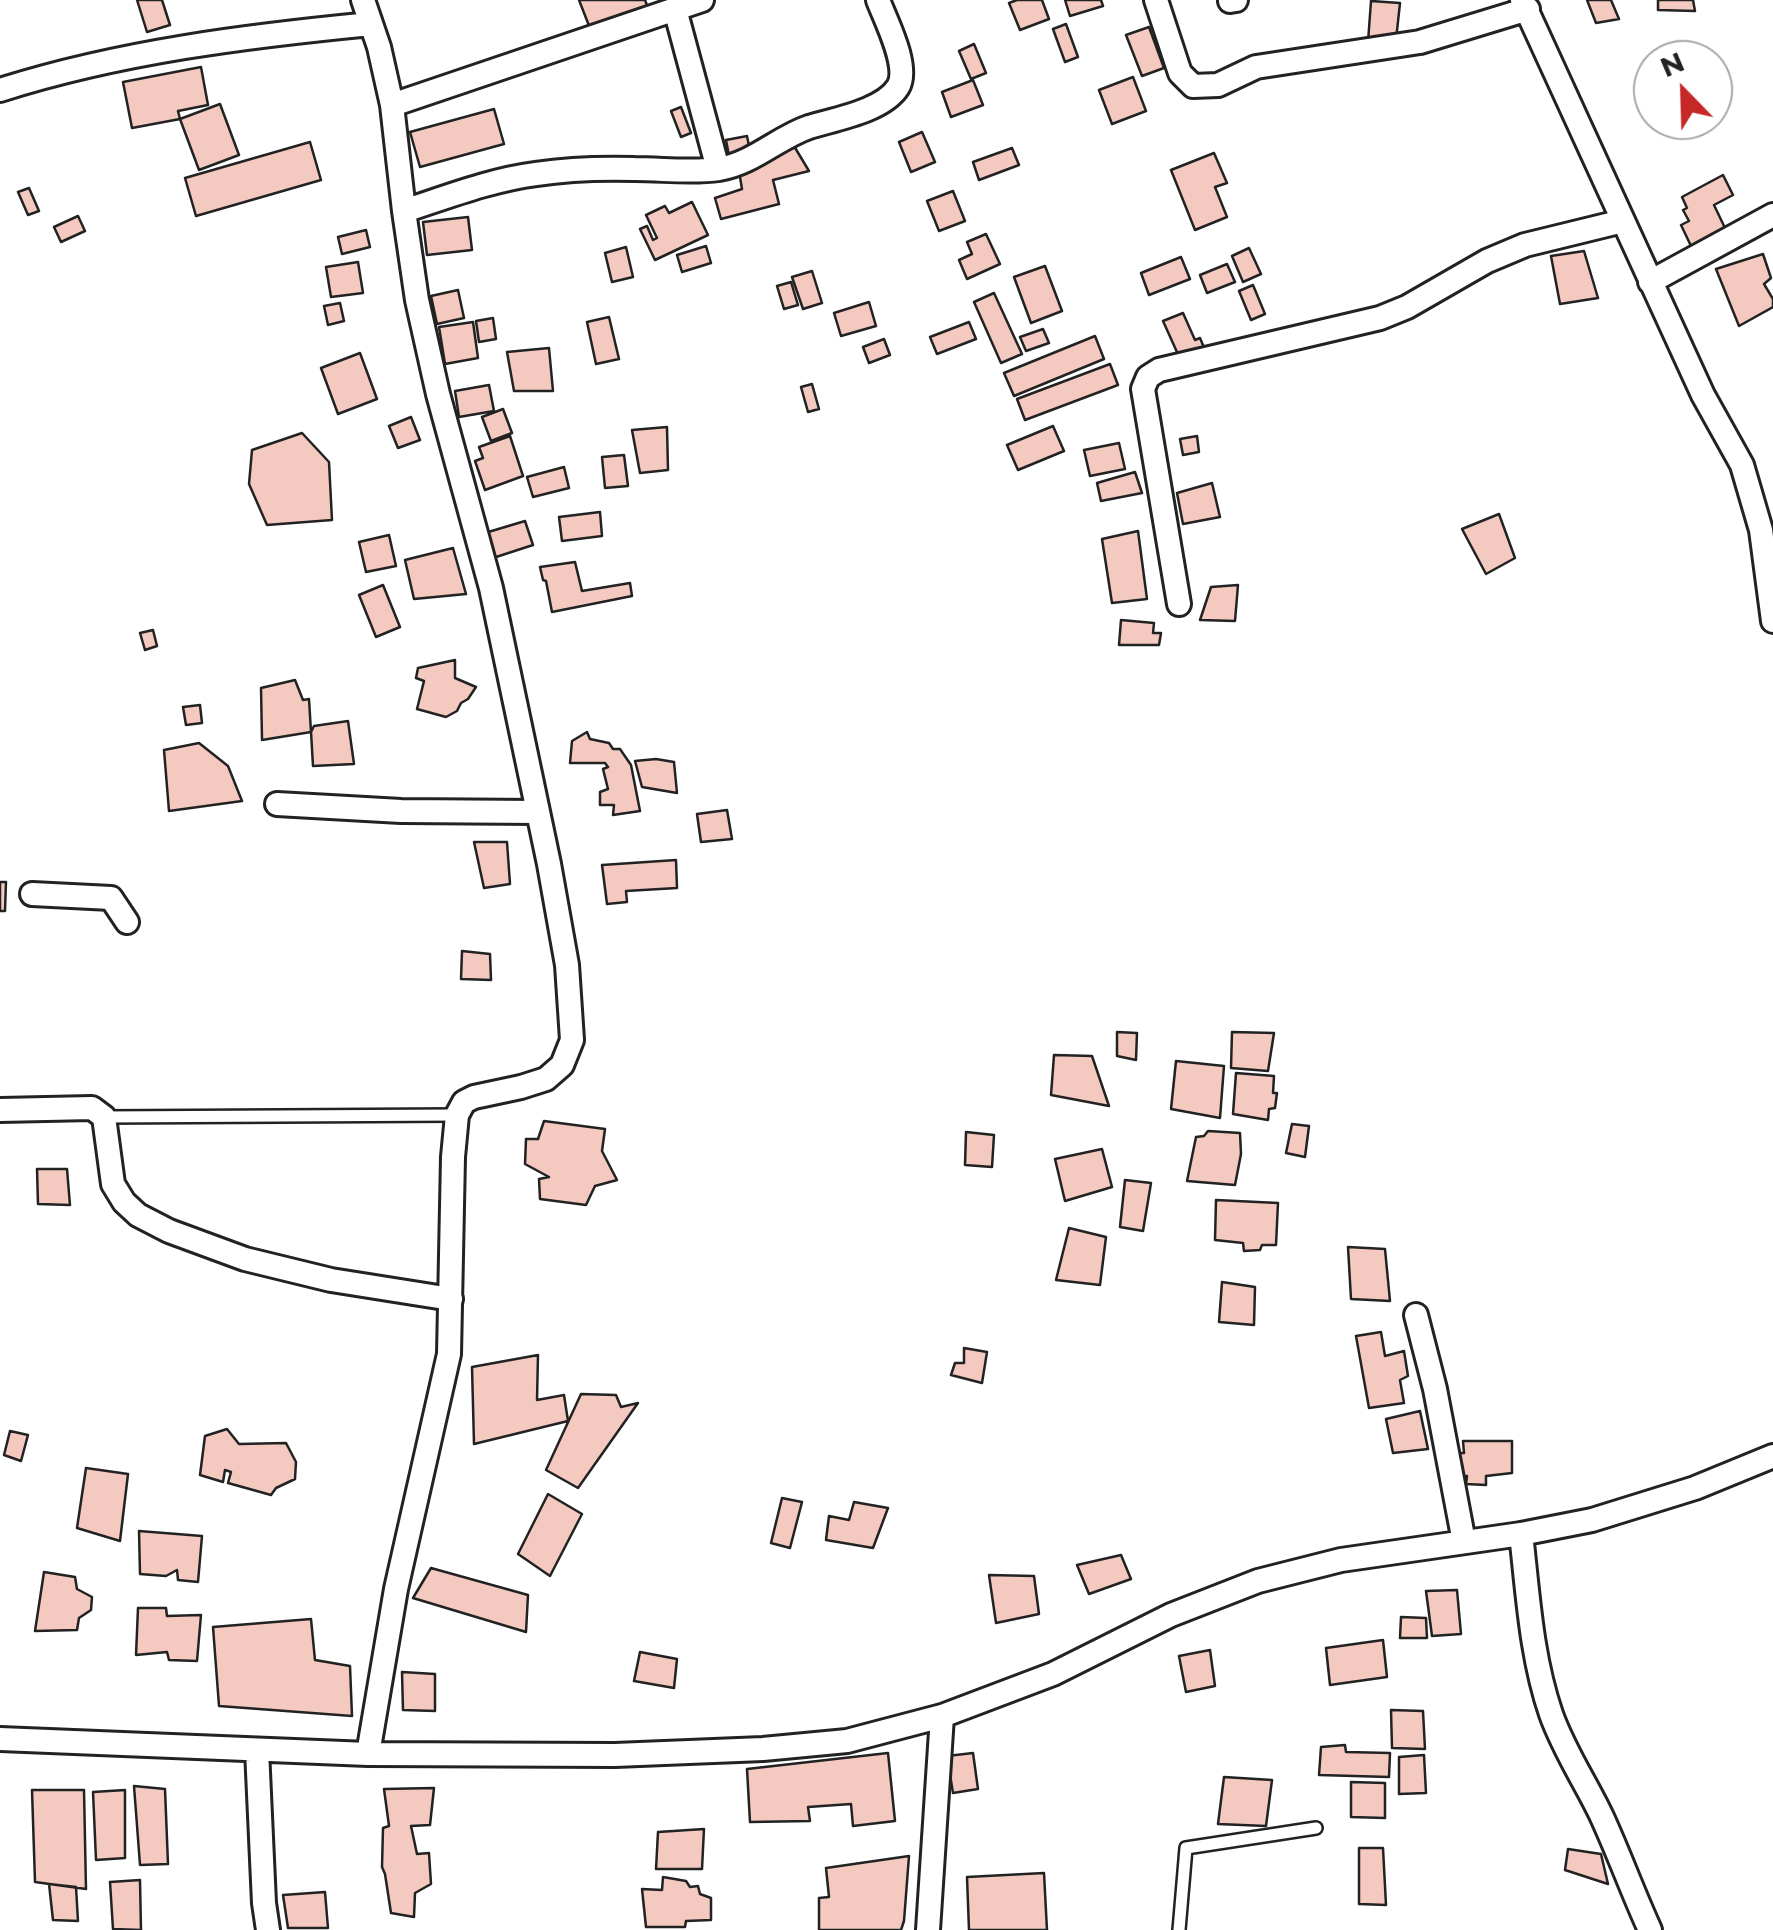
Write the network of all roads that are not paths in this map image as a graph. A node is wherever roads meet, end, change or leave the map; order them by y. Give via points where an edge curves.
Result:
1 (702, 0) edge
2 (878, 0) edge
3 (1156, 0) edge
4 (1525, 5) edge
5 (370, 7) edge
6 (676, 9) junction
7 (0, 90) edge
8 (392, 105) junction
9 (718, 169) junction
10 (404, 211) junction
11 (1773, 215) edge
12 (1623, 221) junction
13 (1650, 282) junction
14 (1178, 604) dead end
15 (1773, 621) edge
16 (277, 804) dead end
17 (538, 812) junction
18 (32, 894) dead end
19 (127, 922) dead end
20 (0, 1110) edge
21 (457, 1115) junction
22 (104, 1117) junction
23 (451, 1299) junction
24 (1416, 1315) dead end
25 (1773, 1456) edge
26 (1521, 1534) junction
27 (1464, 1542) junction
28 (942, 1716) junction
29 (0, 1739) edge
30 (257, 1750) junction
31 (368, 1754) junction
32 (1316, 1828) dead end
33 (268, 1930) edge
34 (928, 1930) edge
35 (1179, 1930) edge
36 (1650, 1930) edge

1 - 6 street
2 - 9 street via 902,66 896,90 870,108 796,132 746,162
3 - 4 street via 1180,73 1193,86 1218,85 1256,68 1420,42
4 - 12 street
5 - 7 street
5 - 8 street
6 - 8 street
6 - 9 street
8 - 10 street
9 - 10 street via 536,174
10 - 17 street via 417,300 492,588
11 - 13 street
12 - 13 street
12 - 14 street via 1525,245 1380,318 1148,377 1143,389
13 - 15 street via 1746,478 1761,530
16 - 17 street
17 - 21 street via 568,965 572,1040 562,1065 546,1079 474,1097
18 - 19 street via 112,898
20 - 22 street via 92,1108
21 - 22 lane
21 - 23 street
22 - 23 street via 113,1184 138,1215 245,1259
23 - 31 street via 449,1354 396,1589
24 - 27 street
25 - 26 street via 1592,1520
26 - 27 street
26 - 36 street via 1531,1625 1552,1716
27 - 28 street via 1341,1560 1258,1581 1171,1615 1054,1674
28 - 31 street via 847,1741 763,1750
28 - 34 street
29 - 30 street
30 - 31 street
30 - 33 street
32 - 35 lane via 1186,1848

